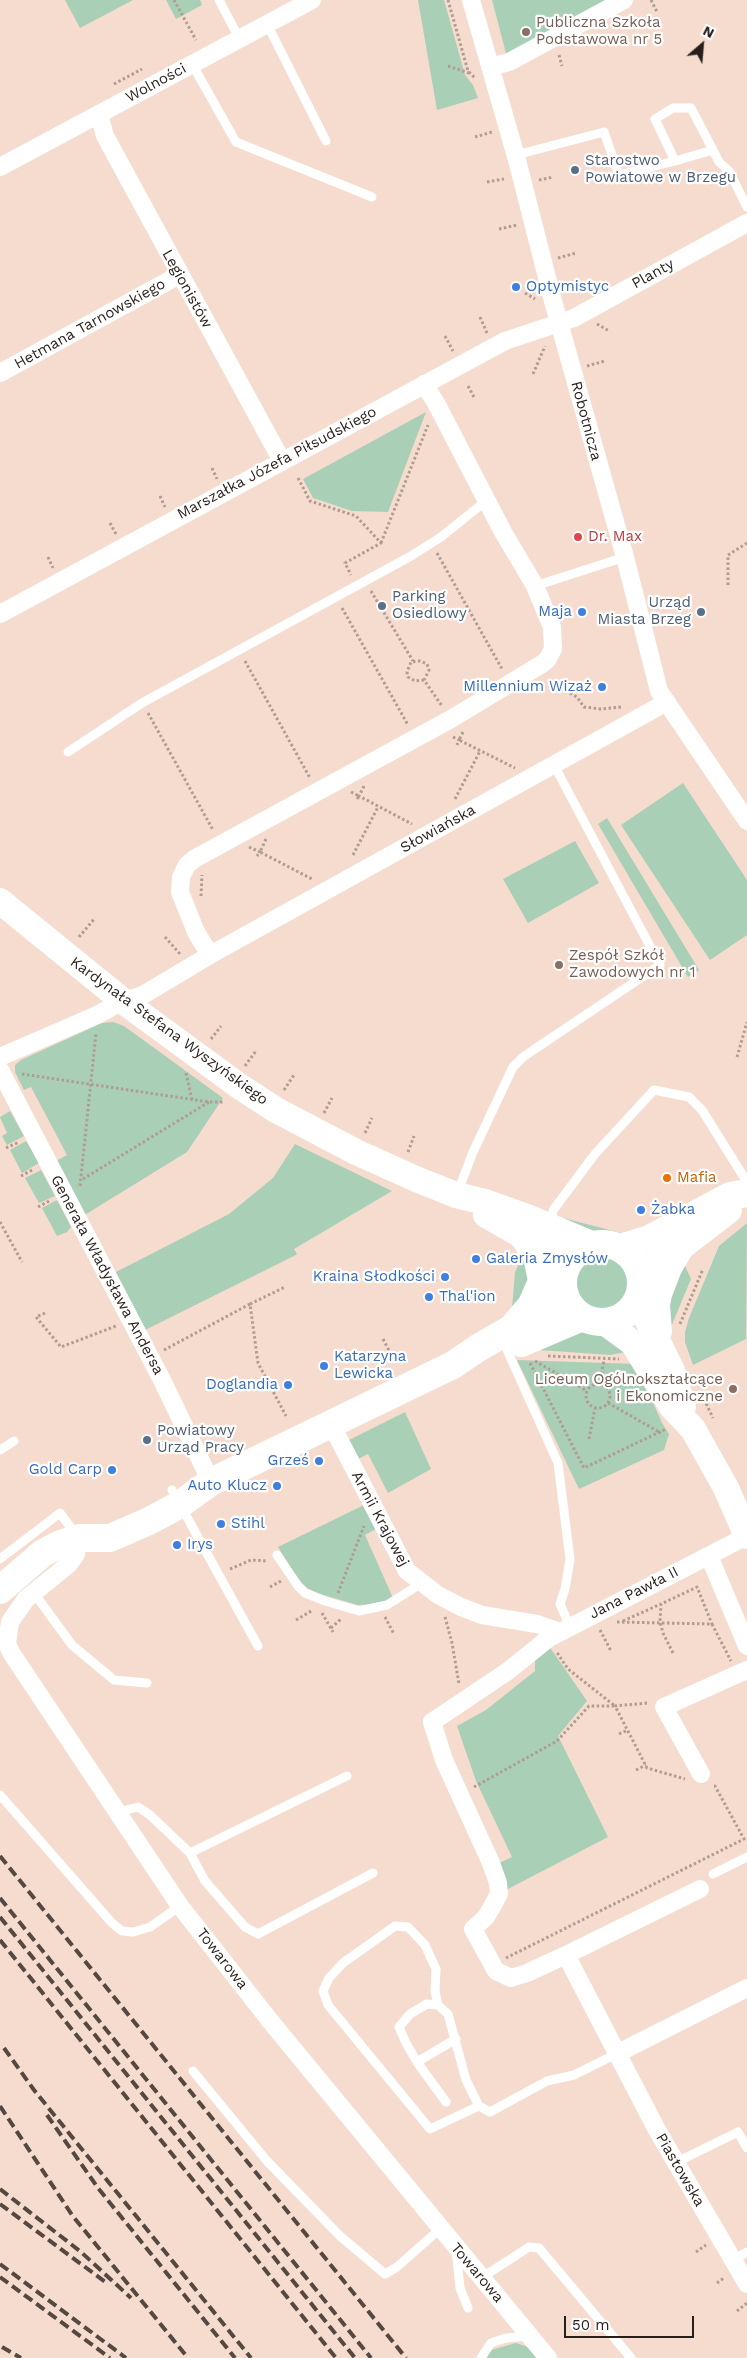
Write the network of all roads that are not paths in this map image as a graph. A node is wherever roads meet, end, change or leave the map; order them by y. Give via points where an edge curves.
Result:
1 (219, 0) edge
2 (312, 0) edge
3 (471, 0) edge
4 (624, 0) edge
5 (267, 24) junction
6 (239, 38) junction
7 (192, 64) junction
8 (481, 74) junction
9 (99, 114) junction
10 (326, 141) dead end
11 (713, 150) junction
12 (516, 155) junction
13 (675, 161) junction
14 (0, 168) edge
15 (372, 197) dead end
16 (747, 207) edge
17 (747, 224) edge
18 (179, 273) junction
19 (559, 323) junction
20 (0, 373) edge
21 (424, 384) junction
22 (282, 461) junction
23 (486, 501) junction
24 (625, 557) junction
25 (535, 586) junction
26 (0, 614) edge
27 (667, 702) junction
28 (68, 752) dead end
29 (554, 765) junction
30 (747, 821) edge
31 (0, 901) edge
32 (210, 955) junction
33 (123, 1001) junction
34 (0, 1066) edge
35 (747, 1182) edge
36 (456, 1195) junction
37 (747, 1195) edge
38 (548, 1225) junction
39 (521, 1235) junction
40 (682, 1246) junction
41 (607, 1247) junction
42 (563, 1281) junction
43 (640, 1291) junction
44 (593, 1320) junction
45 (514, 1345) junction
46 (662, 1348) junction
47 (686, 1422) junction
48 (331, 1424) junction
49 (14, 1441) dead end
50 (0, 1450) edge
51 (211, 1482) junction
52 (176, 1498) junction
53 (747, 1536) edge
54 (79, 1538) junction
55 (709, 1556) junction
56 (278, 1558) road end
57 (0, 1559) edge
58 (422, 1583) junction
59 (0, 1590) edge
60 (34, 1593) junction
61 (743, 1625) edge
62 (560, 1632) junction
63 (258, 1646) dead end
64 (747, 1646) edge
65 (747, 1670) edge
66 (147, 1683) dead end
67 (347, 1776) dead end
68 (700, 1780) road end
69 (0, 1795) edge
70 (118, 1812) junction
71 (190, 1853) junction
72 (747, 1857) edge
73 (373, 1874) dead end
74 (713, 1874) dead end
75 (700, 1890) dead end
76 (180, 1906) junction
77 (566, 1955) junction
78 (747, 1988) edge
79 (438, 2006) junction
80 (456, 2040) junction
81 (618, 2053) junction
82 (417, 2062) junction
83 (193, 2072) dead end
84 (446, 2102) dead end
85 (479, 2106) junction
86 (747, 2148) edge
87 (675, 2163) junction
88 (440, 2229) junction
89 (456, 2248) junction
90 (740, 2256) edge
91 (481, 2278) junction
92 (747, 2284) edge
93 (468, 2308) dead end
94 (529, 2336) junction
95 (481, 2358) edge
96 (548, 2358) edge
97 (632, 2358) edge

1 - 6 lane
2 - 5 street, Wolności
3 - 8 street, Robotnicza
4 - 8 street
5 - 6 street, Wolności
5 - 10 lane
6 - 7 street, Wolności
7 - 9 street, Wolności
7 - 15 lane via 236,142
8 - 12 street, Robotnicza
9 - 14 street, Wolności
9 - 18 street, Legionistów via 105,136
11 - 13 lane
11 - 13 lane via 691,108 674,108 656,119
11 - 16 lane via 719,162 729,170
12 - 13 lane via 604,132 619,175
12 - 19 street, Robotnicza
17 - 19 street, Planty via 574,318
18 - 20 street, Hetmana Tarnowskiego
18 - 22 street, Legionistów
19 - 21 street, Marszałka Józefa Piłsudskiego via 505,341
19 - 24 street, Robotnicza
21 - 22 street, Marszałka Józefa Piłsudskiego
21 - 23 street
22 - 26 street, Marszałka Józefa Piłsudskiego
23 - 25 street
23 - 28 lane via 431,544 142,703
24 - 25 lane
24 - 27 street, Robotnicza via 659,691
25 - 32 street via 554,638 544,672 510,684 459,722 415,738 187,865 180,892 196,932
27 - 29 street, Słowiańska
27 - 30 street, Robotnicza
29 - 32 street, Słowiańska
29 - 36 lane via 660,965 513,1067
31 - 33 street, Kardynała Stefana Wyszyńskiego
32 - 33 street, Słowiańska via 143,995
33 - 34 street, Słowiańska
33 - 36 street, Kardynała Stefana Wyszyńskiego via 276,1110 356,1152
34 - 51 street, Generała Władysława Andersa
35 - 38 lane via 694,1102 688,1097 654,1090 595,1154 554,1209
36 - 38 street, Kardynała Stefana Wyszyńskiego
36 - 39 street, Kardynała Stefana Wyszyńskiego
37 - 40 main road
37 - 41 main road via 730,1196 649,1239
38 - 41 street, Kardynała Stefana Wyszyńskiego
39 - 42 street, Kardynała Stefana Wyszyńskiego via 540,1240 550,1248
39 - 45 street via 536,1256 541,1281
40 - 43 main road via 655,1266
40 - 46 street via 659,1294 658,1323
41 - 42 main road via 584,1248 575,1255
41 - 43 main road via 636,1264
42 - 44 main road via 569,1304
42 - 45 main road via 544,1310
43 - 44 main road via 629,1312 622,1317
43 - 46 street, Jana Pawła II via 645,1315
44 - 45 main road
44 - 47 street, Jana Pawła II via 633,1344 672,1407
45 - 48 main road via 478,1348 453,1365
45 - 62 lane via 558,1463 570,1559 560,1604
46 - 47 street, Jana Pawła II via 681,1397
47 - 53 street, Jana Pawła II via 726,1488
48 - 51 main road
48 - 58 street, Armii Krajowej via 407,1571
49 - 50 lane
51 - 52 main road
52 - 54 main road via 110,1538
52 - 63 lane
53 - 55 street, Jana Pawła II
54 - 57 lane via 60,1513
54 - 59 main road via 43,1553
54 - 60 street, Towarowa via 76,1554 69,1564
55 - 61 street
55 - 62 street, Jana Pawła II
56 - 58 lane via 305,1593 360,1611 401,1598
58 - 62 street, Armii Krajowej via 461,1607
60 - 66 lane via 72,1645 114,1680
60 - 70 street, Towarowa via 10,1622 7,1644
61 - 64 street
62 - 77 street, Jana Pawła II via 432,1722 444,1760 498,1883 499,1894 493,1905 486,1917 473,1928 496,1971 511,1978
65 - 68 street via 664,1707
67 - 71 lane
69 - 76 lane via 122,1931 133,1932 150,1927
70 - 71 lane via 138,1807 150,1814
70 - 76 street, Towarowa
71 - 73 lane via 205,1881 245,1927 258,1934
72 - 74 lane
75 - 77 street
76 - 88 street, Towarowa
77 - 81 street, Piastowska
78 - 81 street
79 - 80 lane via 448,2014
79 - 82 lane via 427,2004 410,2014 399,2027
79 - 85 lane via 434,1991 436,1969 425,1945 408,1927 395,1926 343,1963 323,1990 328,2005 430,2129
80 - 82 lane
80 - 85 lane via 464,2073
81 - 85 lane via 574,2076 547,2081 490,2112
81 - 87 street, Piastowska
82 - 84 lane
83 - 88 lane via 267,2161 340,2236 385,2274
86 - 87 lane via 738,2132
87 - 90 street, Piastowska
88 - 89 street, Towarowa
89 - 91 street, Towarowa
89 - 93 lane via 460,2288
90 - 92 street, Piastowska
91 - 94 street, Towarowa
91 - 97 lane via 529,2247 539,2248
94 - 95 lane via 491,2343
94 - 96 street, Towarowa

